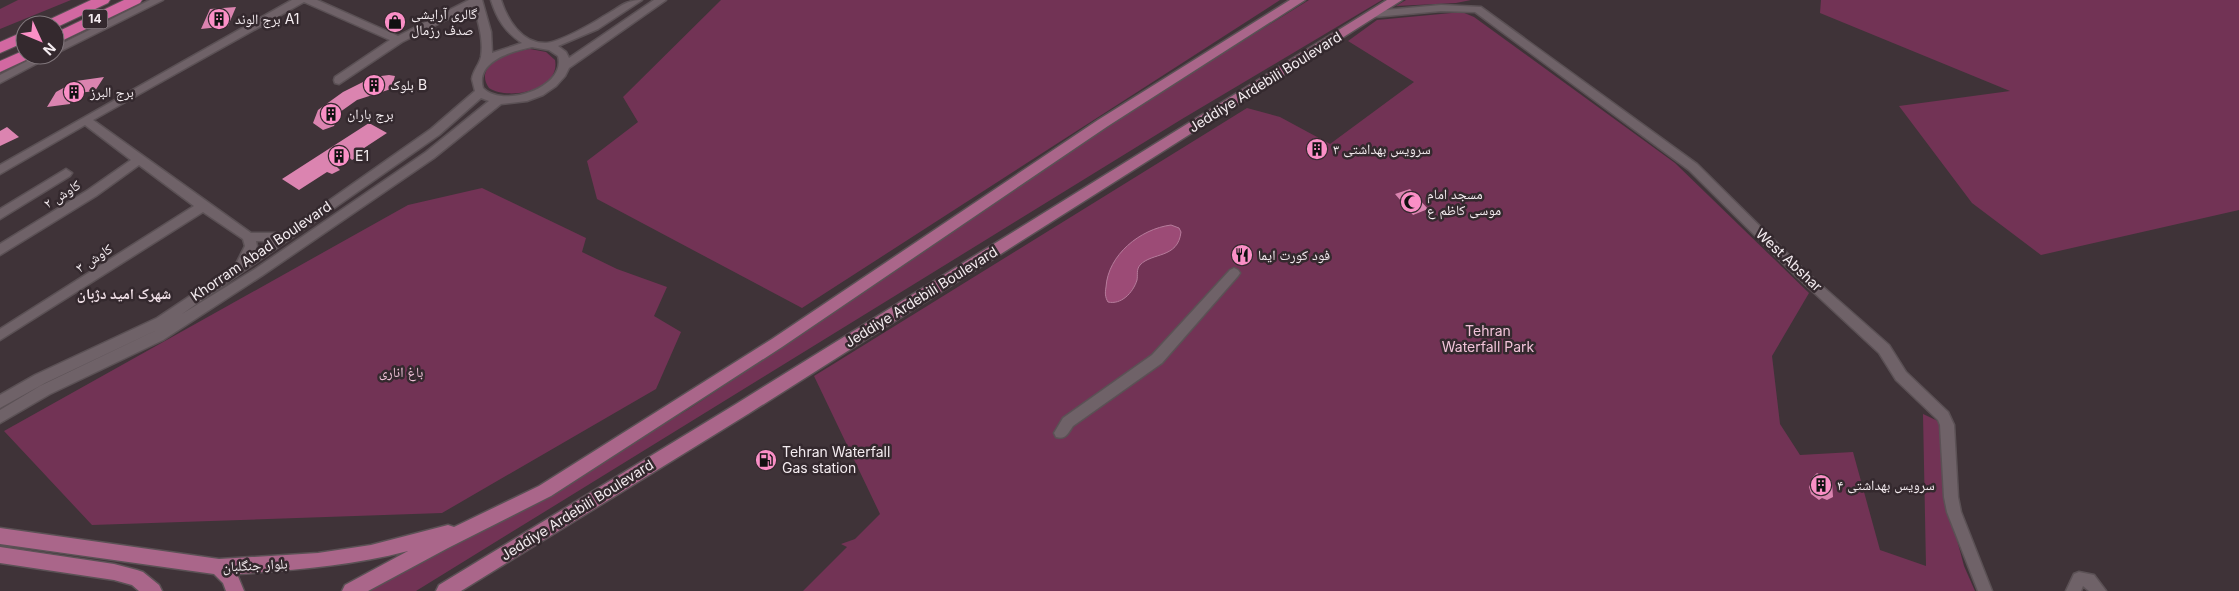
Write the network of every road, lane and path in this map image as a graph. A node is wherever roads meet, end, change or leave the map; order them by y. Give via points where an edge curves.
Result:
1 (103, 0) edge
2 (135, 0) edge
3 (158, 0) edge
4 (300, 0) edge
5 (308, 0) edge
6 (477, 0) edge
7 (637, 0) edge
8 (661, 0) edge
9 (1299, 0) edge
10 (1396, 0) edge
11 (498, 2) edge
12 (1480, 5) edge
13 (1374, 14) junction
14 (65, 18) edge
15 (65, 35) edge
16 (398, 40) junction
17 (15, 41) edge
18 (532, 44) junction
19 (65, 46) edge
20 (548, 46) junction
21 (0, 48) edge
22 (15, 60) edge
23 (484, 64) junction
24 (28, 65) edge
25 (566, 66) junction
26 (0, 67) edge
27 (0, 79) edge
28 (339, 80) dead end
29 (481, 92) junction
30 (498, 100) junction
31 (85, 120) junction
32 (139, 160) junction
33 (0, 170) edge
34 (66, 173) dead end
35 (203, 206) junction
36 (0, 214) edge
37 (249, 237) junction
38 (285, 237) junction
39 (0, 250) edge
40 (240, 269) junction
41 (1234, 274) dead end
42 (0, 335) edge
43 (0, 402) edge
44 (0, 417) edge
45 (1061, 433) dead end
46 (478, 524) junction
47 (0, 536) edge
48 (0, 555) edge
49 (219, 567) junction
50 (153, 591) edge
51 (235, 591) edge
52 (351, 591) edge
53 (445, 591) edge
54 (1985, 591) edge
55 (2073, 591) edge
56 (2099, 591) edge

1 - 14 highway, 14
2 - 15 highway, 14
3 - 19 street
4 - 31 street
5 - 16 street
6 - 16 street
6 - 23 street via 488,56
7 - 20 street via 606,22 572,39
8 - 25 street
9 - 46 main road via 1103,123 777,343 545,491
10 - 13 main road, Jeddiye Ardebili Boulevard
11 - 18 street via 508,28
12 - 13 street
12 - 54 street, West Abshar via 1693,167 1800,273 1884,348 1901,376 1943,416 1947,425 1954,512
13 - 53 main road, Jeddiye Ardebili Boulevard
16 - 28 street
17 - 21 highway
18 - 20 street
18 - 23 street via 505,50
20 - 25 street via 558,50
22 - 26 highway
23 - 29 street via 476,79
24 - 27 street
25 - 30 street via 554,84 542,92 512,101
29 - 30 street
29 - 38 street, Khorram Abad Boulevard via 435,132
30 - 44 street, Khorram Abad Boulevard via 430,155 259,272 158,336 45,390
31 - 32 street
31 - 33 street
32 - 35 street
32 - 39 street, کاوش ۲
34 - 36 street
35 - 37 street
35 - 42 street, کاوش ۳
37 - 38 street
37 - 40 street via 251,246
38 - 40 street, Khorram Abad Boulevard
40 - 43 street, Khorram Abad Boulevard via 161,322 40,379
41 - 45 street via 1157,358 1068,422
46 - 49 main road, بلوار جنگلبان via 371,553 318,561
46 - 52 main road
47 - 49 main road, بلوار جنگلبان
48 - 50 main road via 114,572 137,578
49 - 51 main road via 230,578
55 - 56 street via 2079,579 2089,580

